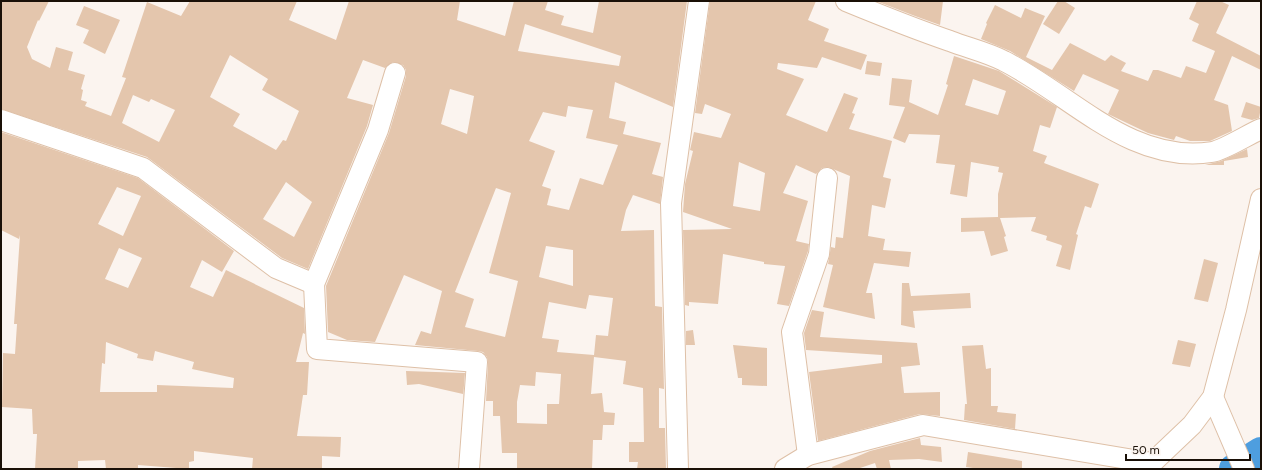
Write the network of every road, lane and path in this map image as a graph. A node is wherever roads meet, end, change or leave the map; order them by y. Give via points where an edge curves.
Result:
1 (700, 1) edge
2 (846, 1) edge
3 (395, 73) dead end
4 (1, 120) edge
5 (1261, 129) edge
6 (827, 178) dead end
7 (1261, 200) edge
8 (314, 284) junction
9 (1216, 403) junction
10 (808, 455) junction
11 (469, 469) edge
12 (678, 469) edge
13 (785, 469) edge
14 (1244, 469) edge

1 - 12 street via 671,203
2 - 5 street via 890,20 1003,60 1104,125 1143,145 1172,153 1213,152
3 - 8 street via 378,130
4 - 8 street via 143,168 276,268
6 - 10 street via 819,254 792,332
7 - 9 street
8 - 11 street via 317,349 477,362
9 - 10 street via 1152,463 923,425
9 - 14 street
10 - 13 street

